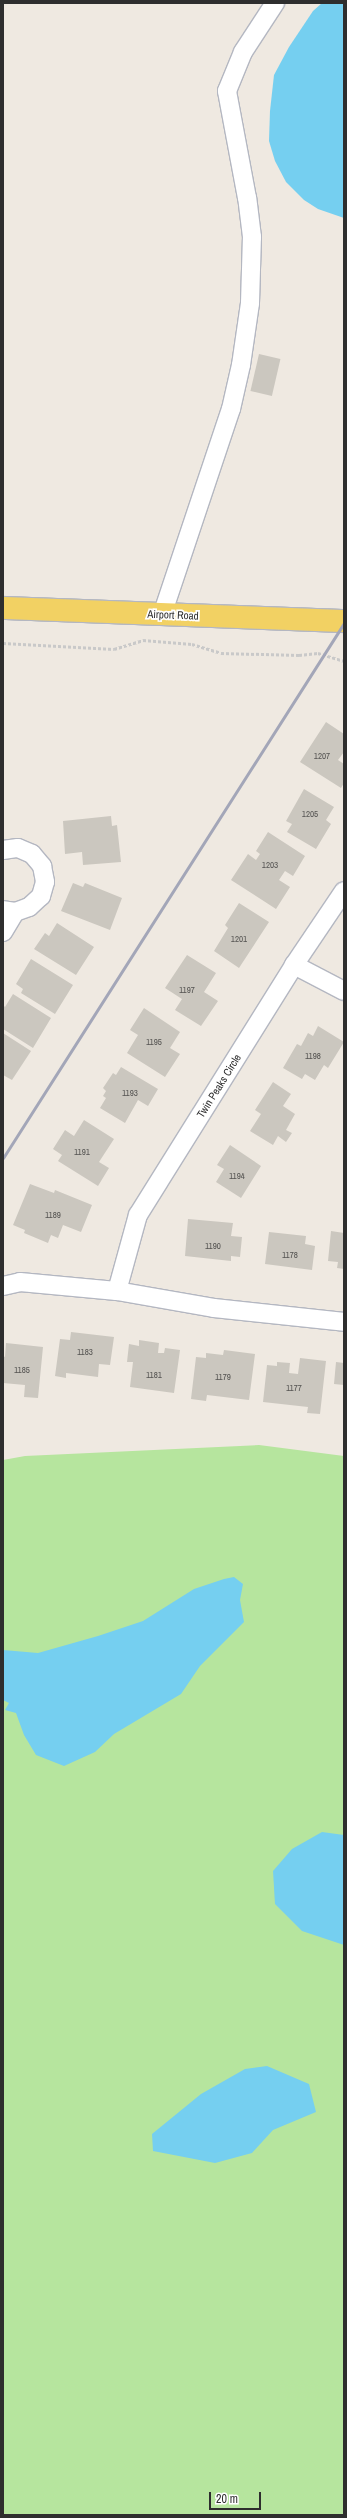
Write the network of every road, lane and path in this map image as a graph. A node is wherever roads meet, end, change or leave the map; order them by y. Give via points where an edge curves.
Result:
1 (275, 3) edge
2 (3, 608) edge
3 (162, 615) junction
4 (344, 621) edge
5 (3, 643) edge
6 (344, 661) edge
7 (3, 850) edge
8 (344, 890) edge
9 (9, 911) edge
10 (3, 932) edge
11 (294, 965) junction
12 (344, 991) edge
13 (3, 1286) edge
14 (117, 1292) junction
15 (344, 1322) edge

1 - 3 street via 243,52 227,90 248,198 252,237 250,304 241,365 231,409
2 - 3 main road, Airport Road
3 - 4 main road, Airport Road
5 - 6 path via 114,649 143,640 192,644 221,653 318,653
7 - 9 street via 18,848 32,854 40,862 45,876 45,887 38,901 25,910
8 - 11 street, Twin Peaks Circle
9 - 10 street
11 - 12 street
11 - 14 street, Twin Peaks Circle via 138,1215
13 - 14 street via 20,1282
14 - 15 street via 214,1308

